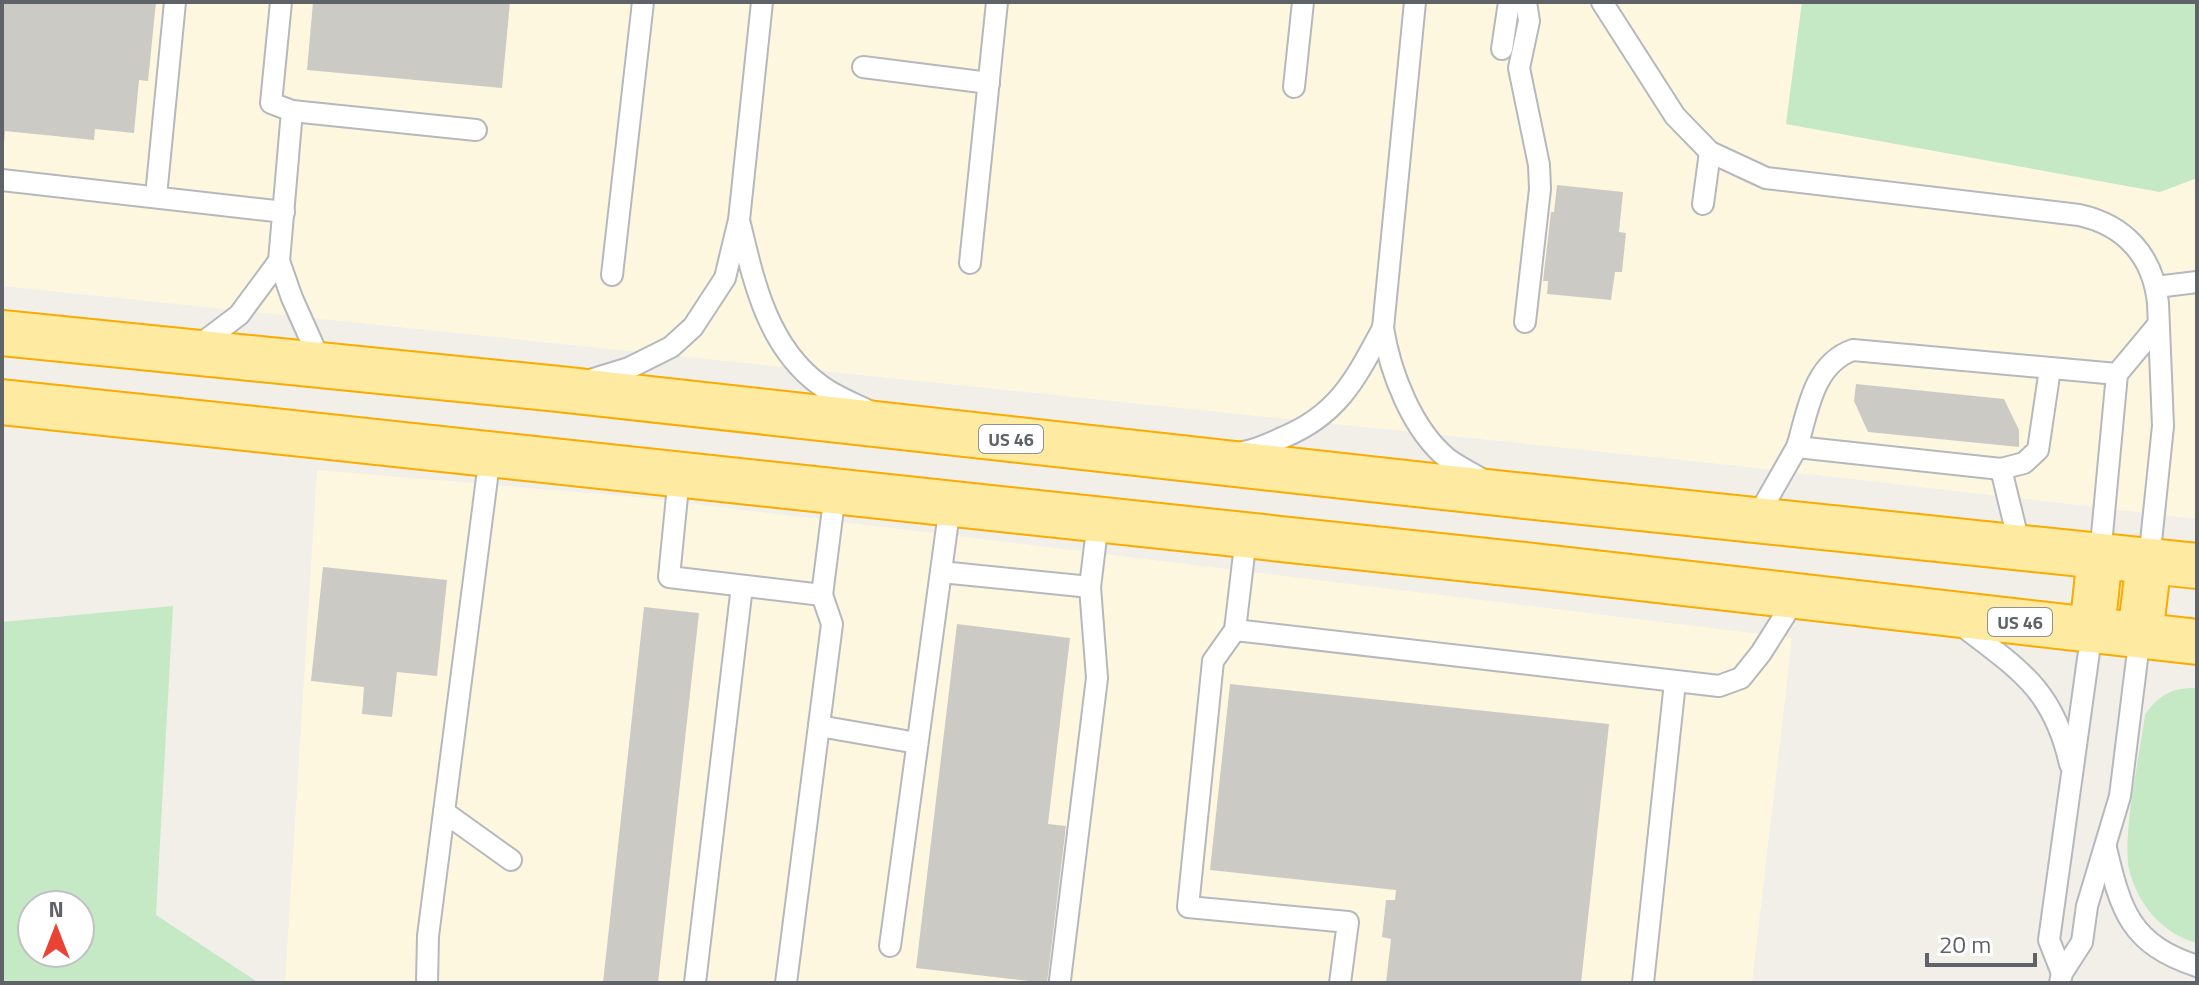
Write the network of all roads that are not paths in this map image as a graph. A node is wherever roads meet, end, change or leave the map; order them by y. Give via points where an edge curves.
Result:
1 (175, 2) edge
2 (281, 2) edge
3 (643, 2) edge
4 (762, 2) edge
5 (997, 2) edge
6 (1303, 2) edge
7 (1415, 2) edge
8 (1509, 2) edge
9 (1526, 2) edge
10 (1602, 2) edge
11 (1502, 49) dead end
12 (863, 67) dead end
13 (989, 83) junction
14 (1294, 87) dead end
15 (292, 111) junction
16 (476, 130) dead end
17 (1710, 152) junction
18 (2, 180) edge
19 (156, 196) junction
20 (1703, 204) dead end
21 (284, 212) junction
22 (739, 220) junction
23 (279, 261) junction
24 (970, 263) dead end
25 (612, 275) dead end
26 (2197, 282) edge
27 (2156, 287) junction
28 (1525, 322) dead end
29 (2157, 326) junction
30 (1383, 328) junction
31 (2, 333) edge
32 (189, 352) junction
33 (322, 365) junction
34 (2050, 369) junction
35 (2117, 374) junction
36 (559, 389) junction
37 (2, 402) edge
38 (899, 426) junction
39 (1797, 447) junction
40 (490, 455) junction
41 (1179, 458) junction
42 (2001, 469) junction
43 (679, 476) junction
44 (835, 493) junction
45 (1506, 494) junction
46 (950, 505) junction
47 (1756, 519) junction
48 (1098, 521) junction
49 (1246, 537) junction
50 (2020, 547) junction
51 (2100, 556) junction
52 (2149, 561) junction
53 (2197, 566) edge
54 (941, 572) junction
55 (742, 586) junction
56 (1090, 587) junction
57 (822, 595) junction
58 (1797, 596) junction
59 (1948, 614) junction
60 (1235, 630) junction
61 (2092, 630) junction
62 (2140, 635) junction
63 (2197, 642) edge
64 (1675, 682) junction
65 (819, 726) junction
66 (917, 743) junction
67 (2073, 776) junction
68 (444, 812) junction
69 (2106, 847) junction
70 (511, 860) dead end
71 (890, 946) dead end
72 (2197, 966) edge
73 (2061, 978) edge
74 (1060, 980) dead end
75 (427, 983) edge
76 (695, 983) edge
77 (786, 983) edge
78 (1340, 983) edge
79 (1643, 983) edge

1 - 19 lane
2 - 15 lane via 271,103
3 - 25 lane
4 - 22 lane
5 - 13 lane
6 - 14 lane
7 - 30 lane
8 - 11 lane
9 - 28 lane via 1529,21 1519,68 1540,189
10 - 17 lane via 1675,116
12 - 13 lane
13 - 24 lane
15 - 16 lane
15 - 21 lane
17 - 20 lane
17 - 27 lane via 1766,178 2096,218 2138,248
18 - 19 lane
19 - 21 lane
21 - 23 lane
22 - 36 lane via 725,278 693,327 671,347 629,368
22 - 38 lane via 763,308 786,352 821,386
23 - 32 lane via 239,315
23 - 33 lane
26 - 27 lane
27 - 29 lane
29 - 35 lane
29 - 52 lane via 2163,426
30 - 41 lane via 1345,393 1309,427 1253,451
30 - 45 lane via 1405,399 1431,441 1448,458
31 - 32 highway, US 46
32 - 33 highway, US 46
33 - 36 highway, US 46
34 - 35 lane
34 - 39 lane via 1853,350 1822,372
34 - 42 lane via 2038,450 2024,463
35 - 51 lane
36 - 38 highway, US 46
37 - 40 highway, US 46
38 - 41 highway, US 46
39 - 42 lane
39 - 47 lane
40 - 43 highway, US 46
40 - 68 lane
41 - 45 highway, US 46
42 - 50 lane
43 - 44 highway, US 46
43 - 55 lane via 669,577
44 - 46 highway, US 46
44 - 57 lane
45 - 47 highway, US 46
46 - 48 highway, US 46
46 - 54 lane
47 - 50 highway, US 46
48 - 49 highway, US 46
48 - 56 lane
49 - 58 highway, US 46
49 - 60 lane
50 - 51 highway, US 46
51 - 52 highway, US 46
51 - 61 highway
52 - 53 highway, US 46
52 - 62 highway
54 - 56 lane
54 - 66 lane
55 - 57 lane
55 - 76 lane
56 - 74 lane via 1097,678
57 - 65 lane via 832,624
58 - 59 highway, US 46
58 - 64 lane via 1741,678 1719,686
59 - 61 highway, US 46
59 - 67 lane via 2034,683 2063,734
60 - 64 lane
60 - 78 lane via 1213,661 1188,907 1348,922
61 - 62 highway, US 46
61 - 67 lane
62 - 63 highway, US 46
62 - 69 lane via 2120,796
64 - 79 lane
65 - 66 lane
65 - 77 lane
66 - 71 lane
67 - 73 lane via 2049,940
68 - 70 lane
68 - 75 lane
69 - 72 lane via 2117,897 2128,919 2148,942
69 - 73 lane via 2082,942

